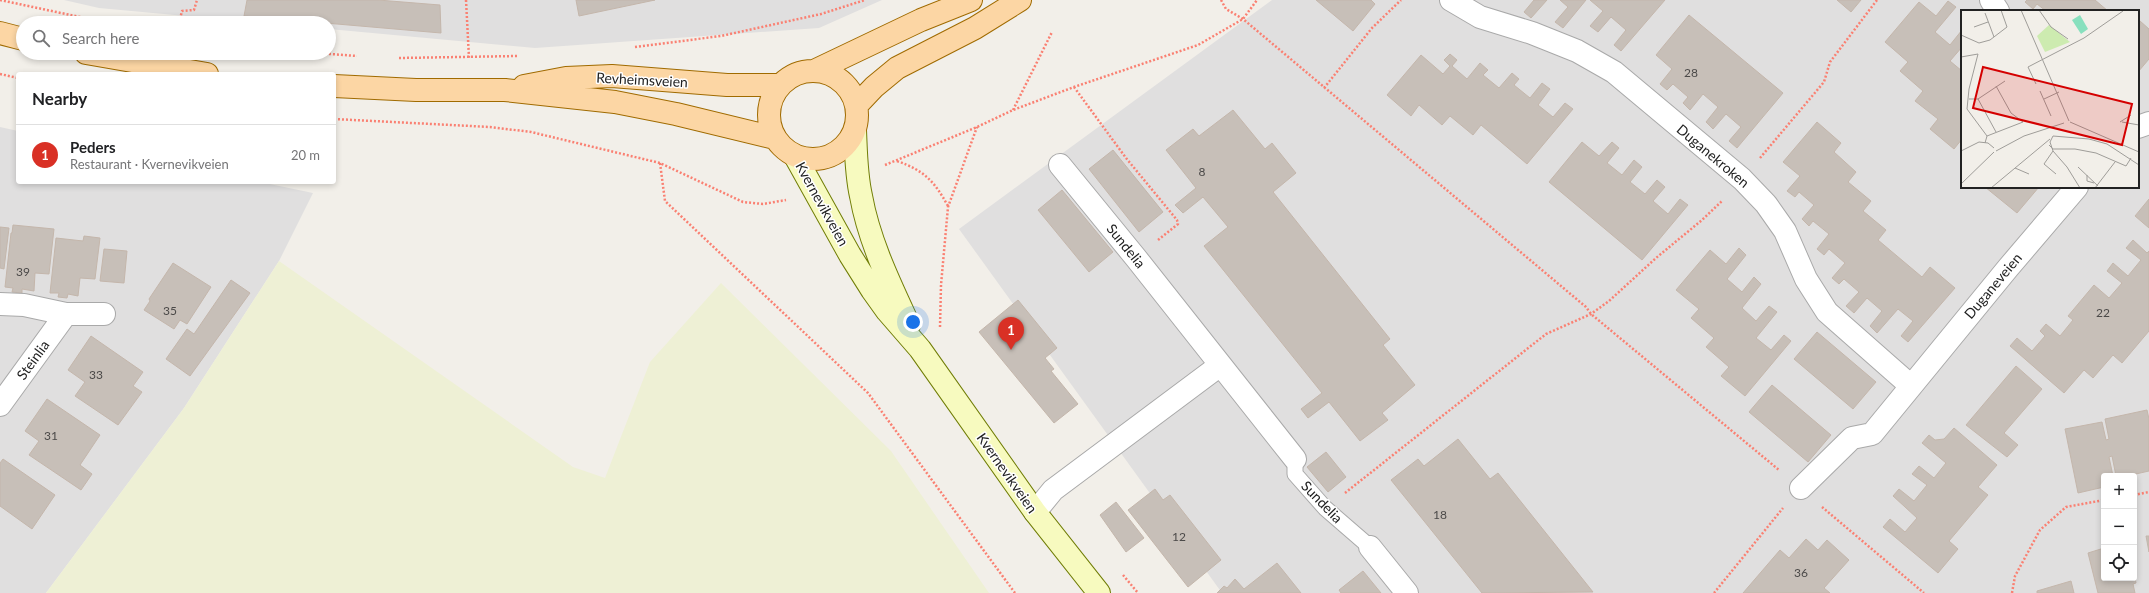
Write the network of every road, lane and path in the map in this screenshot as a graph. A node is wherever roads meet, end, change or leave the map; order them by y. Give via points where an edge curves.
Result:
1 (0, 0) edge
2 (197, 0) edge
3 (466, 0) edge
4 (865, 0) edge
5 (971, 0) edge
6 (1020, 0) edge
7 (1221, 0) edge
8 (1257, 0) edge
9 (1401, 0) edge
10 (1451, 0) edge
11 (1877, 0) edge
12 (1991, 0) edge
13 (1997, 10) edge
14 (75, 16) edge
15 (180, 16) edge
16 (1243, 18) junction
17 (1052, 32) dead end
18 (0, 33) edge
19 (16, 37) edge
20 (630, 48) dead end
21 (336, 54) edge
22 (358, 56) dead end
23 (523, 56) dead end
24 (398, 58) dead end
25 (470, 58) junction
26 (126, 60) edge
27 (814, 71) junction
28 (195, 72) edge
29 (0, 74) edge
30 (16, 78) edge
31 (780, 85) junction
32 (336, 86) edge
33 (1074, 87) junction
34 (1324, 88) junction
35 (505, 90) junction
36 (857, 105) junction
37 (1013, 110) junction
38 (336, 119) edge
39 (2149, 123) edge
40 (977, 127) junction
41 (2139, 127) edge
42 (855, 130) junction
43 (775, 138) junction
44 (795, 156) junction
45 (660, 163) junction
46 (1060, 165) dead end
47 (1742, 179) junction
48 (2076, 188) edge
49 (791, 199) dead end
50 (948, 207) junction
51 (1136, 258) junction
52 (0, 304) edge
53 (66, 314) junction
54 (104, 314) dead end
55 (1591, 314) junction
56 (940, 330) dead end
57 (920, 349) junction
58 (1220, 366) junction
59 (1911, 386) junction
60 (0, 405) edge
61 (1295, 459) joint
62 (1801, 488) junction
63 (2149, 492) edge
64 (2137, 494) edge
65 (2101, 501) edge
66 (1324, 508) junction
67 (1034, 512) junction
68 (1370, 547) joint
69 (1120, 571) dead end
70 (1015, 593) edge
71 (1099, 593) edge
72 (1138, 593) edge
73 (1407, 593) edge
74 (1714, 593) edge
75 (1924, 593) edge
76 (2012, 593) edge

1 - 14 path
2 - 15 path via 194,10 182,11
3 - 25 path
4 - 20 path via 821,14 721,36
5 - 27 main road via 914,23
6 - 36 main road via 975,28 897,68 874,86
7 - 16 path via 1226,9
8 - 16 path
9 - 34 path via 1372,28
10 - 47 street, Duganekroken via 1480,17 1532,33 1577,51 1614,72
11 - 47 path via 1830,62 1824,82
12 - 13 street
16 - 33 path via 1198,45
16 - 34 path
17 - 37 path
18 - 19 main road
21 - 22 path
23 - 25 path
24 - 25 path
26 - 28 main road
27 - 31 main road via 792,75
27 - 36 main road via 828,73 841,80
29 - 30 path
31 - 35 main road, Revheimsveien via 727,85 612,76 566,78
31 - 43 main road via 772,96 769,110 770,125
32 - 35 main road, Revheimsveien via 416,90
33 - 37 path
33 - 51 path via 1126,158 1177,220 1178,224
34 - 55 path
35 - 43 main road, Revheimsveien via 615,102
36 - 42 main road
37 - 40 path
38 - 45 path via 490,127 531,132
39 - 41 street
40 - 50 path
40 - 50 path via 896,161 915,168 926,176 937,187
42 - 44 main road via 848,143 824,158 809,160
42 - 57 main road, Kvernevikveien via 861,197 869,226 896,297
43 - 44 main road via 784,149
44 - 57 main road, Kvernevikveien via 850,255 887,311
45 - 49 path via 743,202 763,204
45 - 70 path via 665,201 868,393
46 - 51 street, Sundelia
47 - 55 path via 1702,220
47 - 59 street, Duganekroken via 1766,204 1785,231 1806,279 1826,312
48 - 59 street, Duganeveien
50 - 56 path
51 - 58 street, Sundelia
52 - 53 street via 24,305
53 - 54 street
53 - 60 street, Steinlia
55 - 62 path
55 - 66 path via 1546,334 1367,478
57 - 67 main road, Kvernevikveien
58 - 61 street, Sundelia
58 - 67 street via 1053,490
59 - 62 street, Duganeveien via 1872,434 1852,438
61 - 66 lane, Sundelia via 1295,474
62 - 74 path
62 - 75 path
63 - 64 path
65 - 76 path via 2066,507 2040,530 2015,576
66 - 68 lane, Sundelia
67 - 71 main road, Kvernevikveien
68 - 73 street, Sundelia
69 - 72 path

